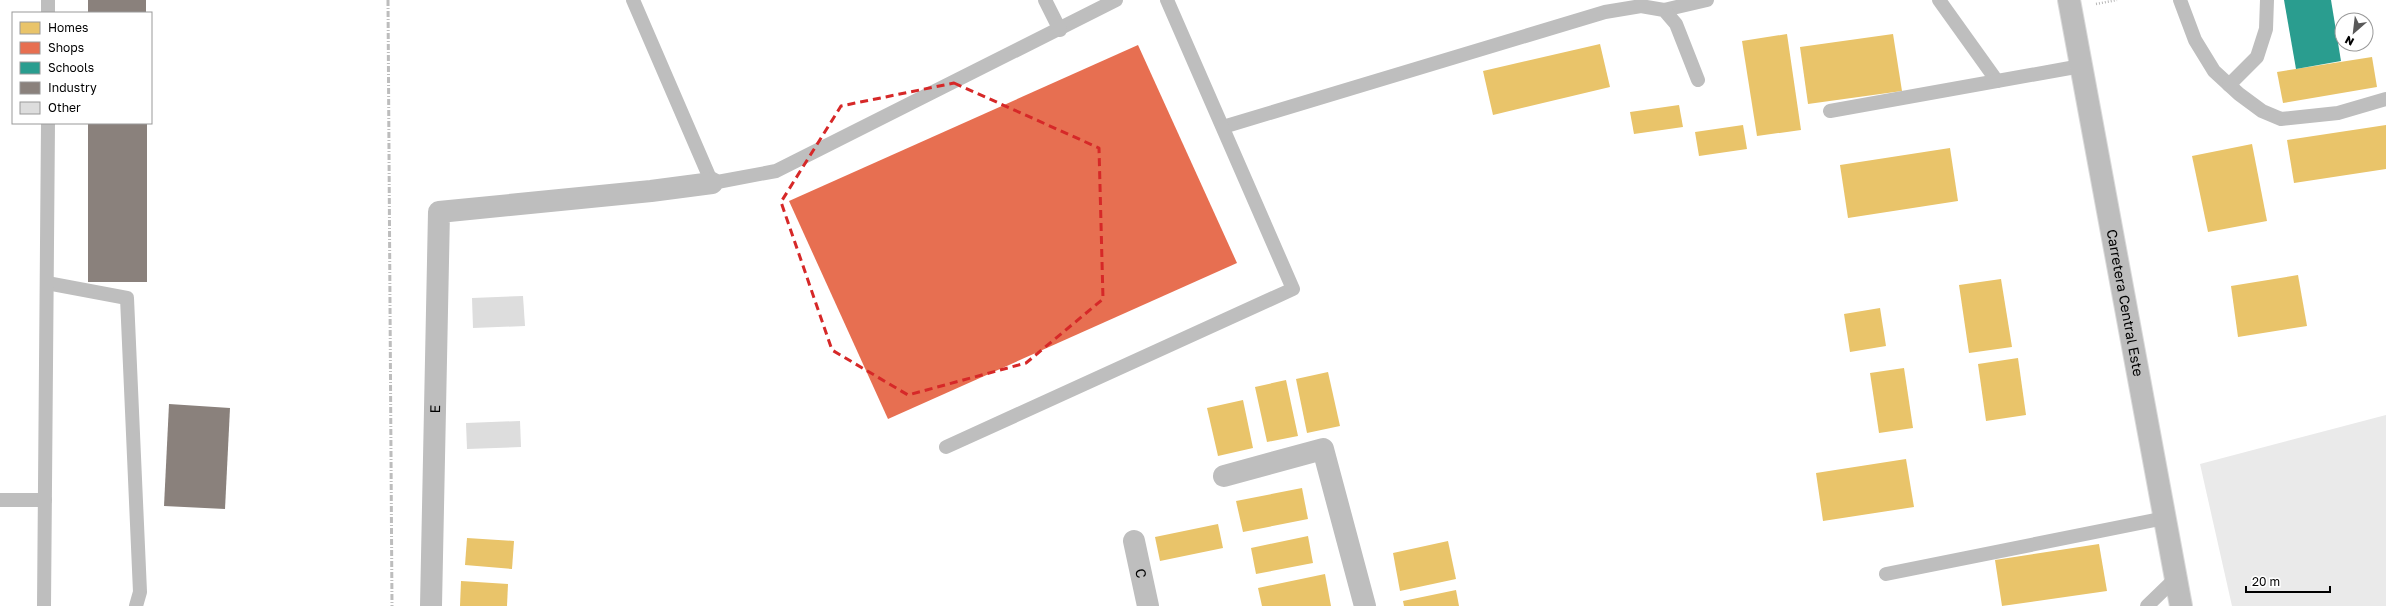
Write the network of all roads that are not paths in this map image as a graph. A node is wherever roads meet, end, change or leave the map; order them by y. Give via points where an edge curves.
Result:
1 (48, 0) edge
2 (633, 0) edge
3 (1046, 0) edge
4 (1116, 0) edge
5 (1167, 0) edge
6 (1707, 0) edge
7 (1939, 0) edge
8 (2069, 0) edge
9 (2180, 0) edge
10 (2266, 0) edge
11 (1664, 10) junction
12 (48, 12) edge
13 (1060, 30) junction
14 (2081, 66) junction
15 (1698, 80) dead end
16 (1997, 81) junction
17 (2229, 85) junction
18 (2386, 99) edge
19 (1830, 111) dead end
20 (48, 124) edge
21 (1223, 127) junction
22 (712, 183) junction
23 (47, 283) junction
24 (946, 447) dead end
25 (1224, 476) dead end
26 (0, 500) edge
27 (45, 500) junction
28 (2165, 518) junction
29 (1134, 541) dead end
30 (1886, 574) dead end
31 (2176, 578) junction
32 (44, 606) edge
33 (136, 606) edge
34 (431, 606) edge
35 (1148, 606) edge
36 (1365, 606) edge
37 (2147, 606) edge
38 (2181, 606) edge

1 - 12 lane
2 - 22 lane
3 - 13 lane
4 - 13 lane
5 - 21 lane
6 - 11 lane
7 - 16 lane
8 - 14 main road, Carretera Central Este
9 - 17 lane via 2195,40 2214,71
10 - 17 lane via 2266,29 2257,57
11 - 15 lane via 1676,24
11 - 21 lane via 1641,6 1605,12
13 - 22 lane via 776,171
14 - 16 lane
14 - 28 main road, Carretera Central Este
16 - 19 lane
17 - 18 lane via 2262,111 2281,119 2338,113
20 - 23 lane
21 - 24 lane via 1293,289
22 - 34 street, E via 439,212
23 - 27 lane
23 - 33 lane via 127,298 140,592
25 - 36 street via 1323,449
26 - 27 lane
27 - 32 lane
28 - 30 lane
28 - 31 main road, Carretera Central Este
29 - 35 street, C
31 - 37 lane
31 - 38 main road, Carretera Central Este

